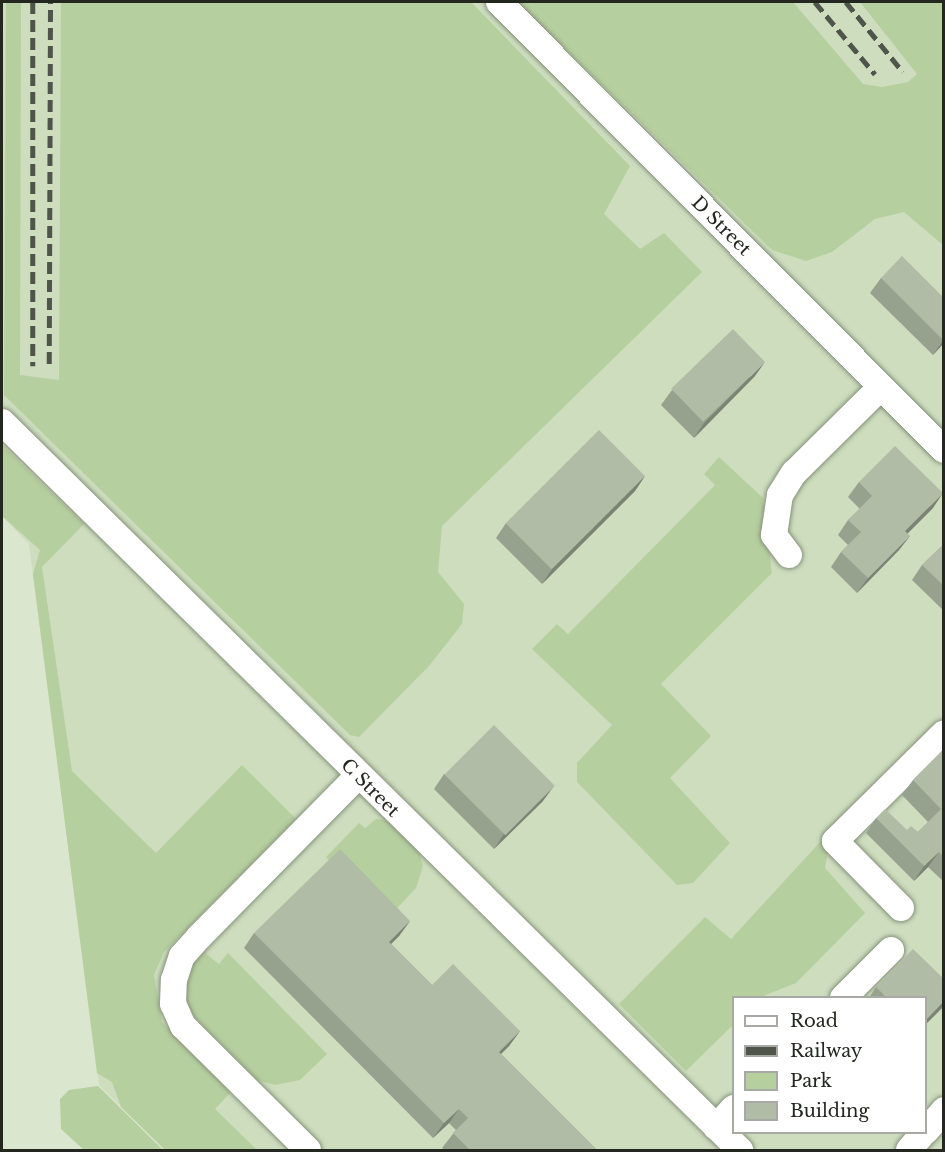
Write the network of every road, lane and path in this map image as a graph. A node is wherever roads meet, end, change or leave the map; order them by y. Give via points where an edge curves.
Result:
1 (499, 2) edge
2 (881, 387) junction
3 (2, 422) edge
4 (944, 450) edge
5 (789, 555) dead end
6 (944, 733) edge
7 (358, 776) junction
8 (901, 908) dead end
9 (891, 950) dead end
10 (845, 996) edge
11 (732, 1110) edge
12 (944, 1110) edge
13 (716, 1127) junction
14 (927, 1130) edge
15 (923, 1134) edge
16 (308, 1150) edge
17 (740, 1150) edge
18 (909, 1150) edge

1 - 2 lane, D Street
2 - 4 lane, D Street
2 - 5 lane via 794,473 780,495 774,535
3 - 7 lane, C Street
6 - 8 lane via 835,841
7 - 13 lane, C Street
7 - 16 lane via 198,937 182,956 174,980 173,1004 183,1026
9 - 10 lane
11 - 13 lane
12 - 14 lane
13 - 17 lane, C Street
15 - 18 lane

